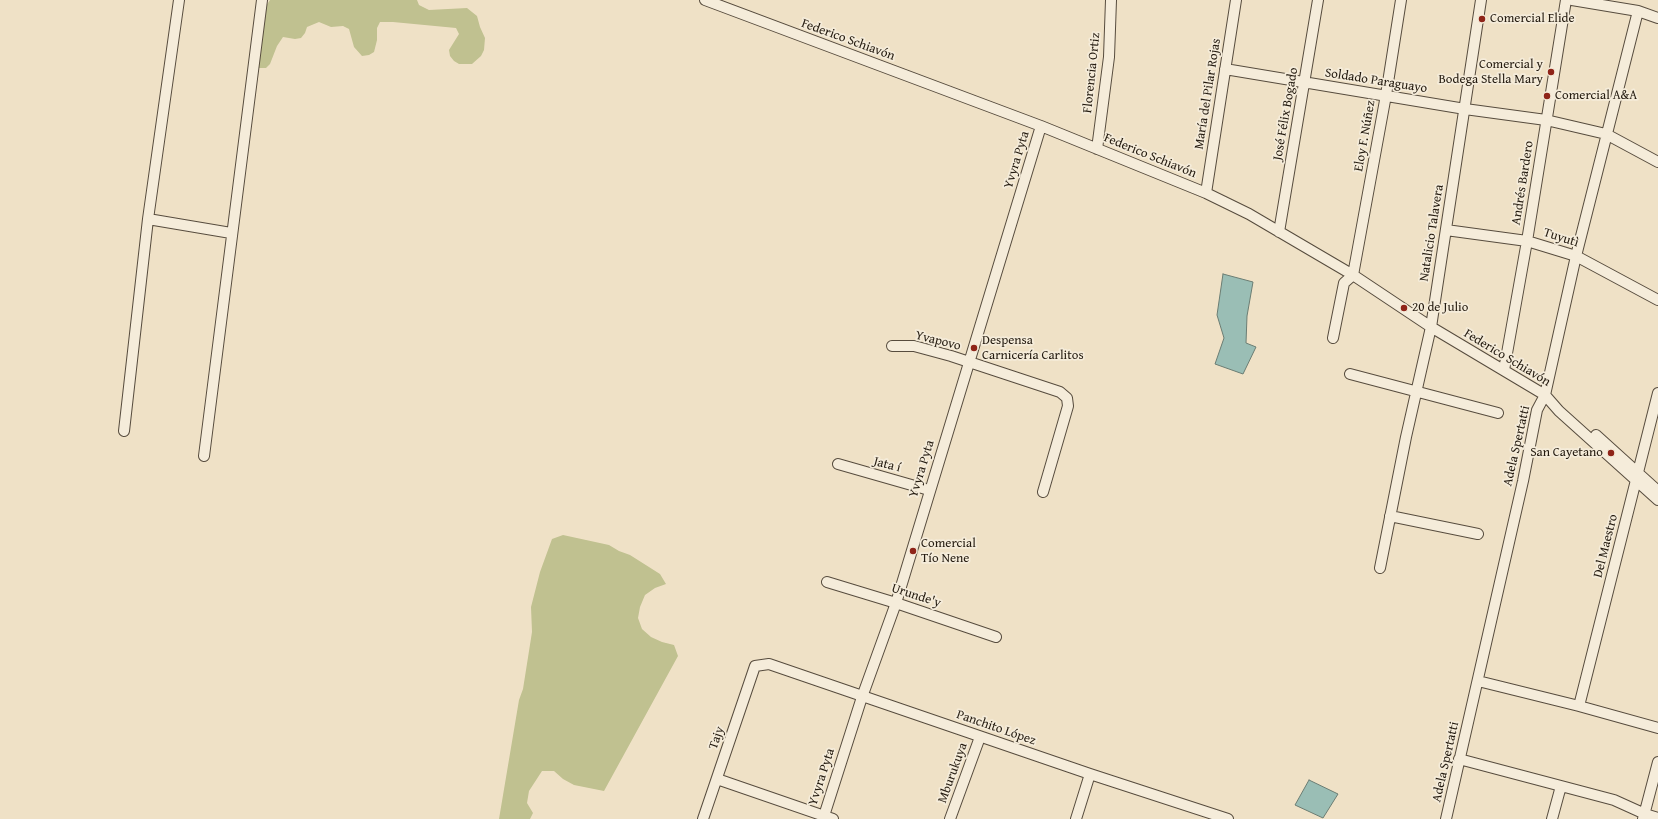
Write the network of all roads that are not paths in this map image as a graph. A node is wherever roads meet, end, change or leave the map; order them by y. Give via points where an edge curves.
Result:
1 (179, 0) edge
2 (262, 0) edge
3 (705, 0) edge
4 (1111, 0) edge
5 (1236, 0) edge
6 (1318, 0) edge
7 (1401, 0) edge
8 (1481, 0) edge
9 (1566, 0) edge
10 (1572, 0) edge
11 (1638, 11) junction
12 (1658, 18) edge
13 (1225, 69) junction
14 (1305, 82) junction
15 (1386, 95) junction
16 (1465, 109) junction
17 (1546, 120) junction
18 (1041, 126) junction
19 (1606, 134) junction
20 (1097, 149) junction
21 (1658, 162) edge
22 (1206, 193) junction
23 (148, 219) junction
24 (1446, 230) junction
25 (1279, 232) junction
26 (231, 233) junction
27 (1527, 241) junction
28 (1576, 256) junction
29 (1352, 275) junction
30 (1658, 300) edge
31 (1430, 327) junction
32 (1333, 338) dead end
33 (892, 346) dead end
34 (969, 362) junction
35 (1504, 370) junction
36 (1350, 374) dead end
37 (1417, 392) junction
38 (1658, 393) edge
39 (1545, 395) junction
40 (1498, 413) dead end
41 (124, 431) dead end
42 (204, 456) dead end
43 (838, 464) dead end
44 (1637, 477) junction
45 (929, 490) junction
46 (1658, 491) edge
47 (1043, 492) dead end
48 (1658, 500) edge
49 (1390, 516) junction
50 (1478, 534) dead end
51 (1380, 568) dead end
52 (827, 582) dead end
53 (896, 603) junction
54 (996, 637) dead end
55 (755, 666) joint
56 (1478, 681) junction
57 (862, 696) junction
58 (1579, 706) junction
59 (1658, 728) edge
60 (980, 737) junction
61 (1459, 759) junction
62 (1658, 762) edge
63 (1090, 774) junction
64 (717, 779) junction
65 (1561, 786) junction
66 (1212, 816) edge
67 (1644, 817) edge
68 (826, 818) edge
69 (1658, 818) edge
70 (703, 819) edge
71 (950, 819) edge
72 (1076, 819) edge
73 (1228, 819) edge
74 (1446, 819) edge
75 (1552, 819) edge

1 - 23 street
2 - 26 street
3 - 18 street, Federico Schiavón
4 - 20 street, Florencia Ortiz via 1109,57
5 - 13 street, María del Pilar Rojas
6 - 14 street, José Félix Bogado
7 - 15 street, Eloy F. Núñez
8 - 16 street, Natalicio Talavera
9 - 17 street, Andrés Bardero
10 - 11 street
11 - 12 street
11 - 19 street, Adela Spertatti
13 - 14 street, Soldado Paraguayo
13 - 22 street, María del Pilar Rojas
14 - 15 street, Soldado Paraguayo
14 - 25 street, José Félix Bogado
15 - 16 street, Soldado Paraguayo
15 - 29 street, Eloy F. Núñez
16 - 17 street, Soldado Paraguayo
16 - 24 street, Natalicio Talavera
17 - 19 street, Soldado Paraguayo
17 - 27 street, Andrés Bardero
18 - 20 street, Federico Schiavón
18 - 34 street, Yvyra Pyta
19 - 21 street, Soldado Paraguayo
19 - 28 street, Adela Spertatti
20 - 22 street, Federico Schiavón
22 - 25 street, Federico Schiavón
23 - 26 street
23 - 41 street
24 - 27 street, Tuyutì
24 - 31 street, Natalicio Talavera
25 - 29 street, Federico Schiavón
26 - 42 street
27 - 28 street, Tuyutì
27 - 35 street, Andrés Bardero
28 - 30 street, Tuyutì
28 - 39 street, Adela Spertatti
29 - 31 street, Federico Schiavón
29 - 32 street, Eloy F. Núñez via 1344,283
31 - 35 street, Federico Schiavón
31 - 37 street, Natalicio Talavera
33 - 34 street, Yvapovo via 914,346
34 - 45 street, Yvyra Pyta
34 - 47 street, Yvapovo via 1060,392 1067,398 1068,406
35 - 39 street, Federico Schiavón
36 - 37 street
37 - 40 street
37 - 49 street, Natalicio Talavera
38 - 44 street, Del Maestro
39 - 44 street, Federico Schiavón via 1559,411
39 - 56 street, Adela Spertatti via 1537,410
43 - 45 street, Jata í
44 - 46 street, Federico Schiavón
44 - 48 street, Federico Schiavón
44 - 58 street, Del Maestro
45 - 53 street, Yvyra Pyta
49 - 50 street
49 - 51 street, Natalicio Talavera
52 - 53 street, Urunde'y
53 - 54 street, Urunde'y
53 - 57 street, Yvyra Pyta
55 - 57 street, Panchito López via 769,664
55 - 64 street, Tajy
56 - 58 street
56 - 61 street, Adela Spertatti
57 - 60 street, Panchito López
57 - 68 street, Yvyra Pyta
58 - 59 street
60 - 63 street, Panchito López
60 - 71 street, Mburukuya
61 - 65 street
61 - 74 street, Adela Spertatti
62 - 67 street
63 - 66 street, Panchito López
63 - 72 street
64 - 68 street
64 - 70 street, Tajy
65 - 67 street via 1614,800
65 - 75 street
66 - 73 street, Panchito López
67 - 69 street

